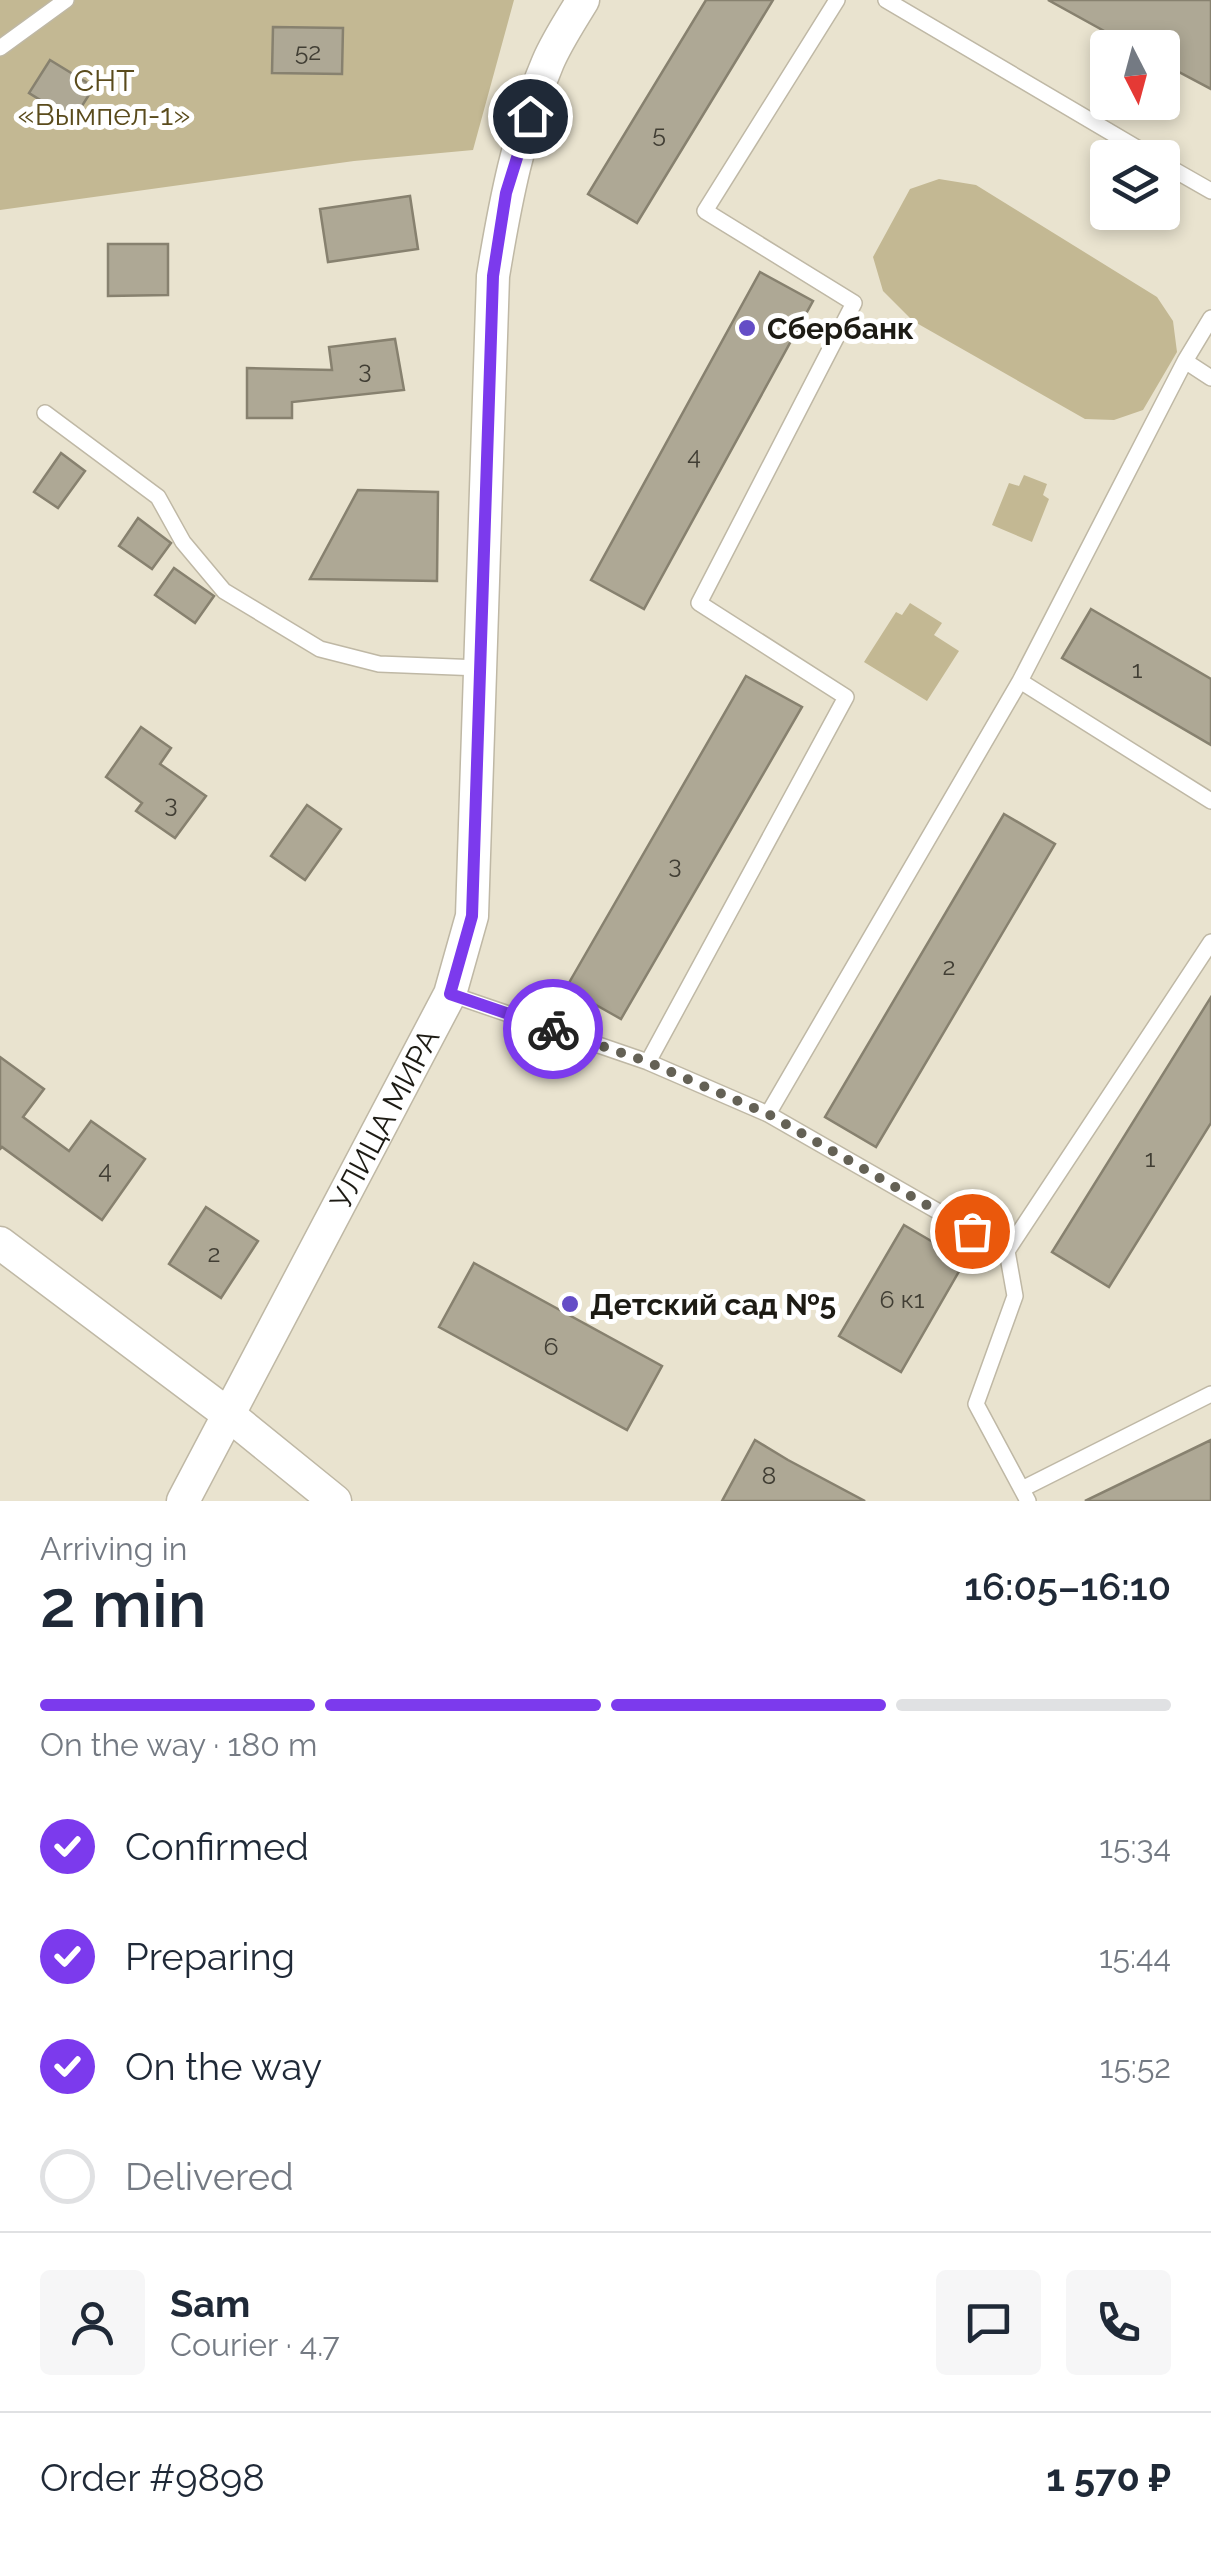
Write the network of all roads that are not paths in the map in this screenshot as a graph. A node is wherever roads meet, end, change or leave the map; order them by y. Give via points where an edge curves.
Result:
1 (66, 0) edge
2 (583, 0) edge
3 (837, 0) edge
4 (886, 0) edge
5 (0, 48) edge
6 (1123, 140) edge
7 (1180, 173) edge
8 (1211, 191) edge
9 (1211, 318) edge
10 (1185, 361) junction
11 (1211, 378) edge
12 (45, 413) dead end
13 (480, 668) junction
14 (1020, 682) junction
15 (1211, 801) edge
16 (1211, 942) edge
17 (450, 994) junction
18 (648, 1062) junction
19 (768, 1114) junction
20 (0, 1244) edge
21 (1006, 1250) junction
22 (1211, 1394) edge
23 (228, 1414) junction
24 (1025, 1495) edge
25 (183, 1501) edge
26 (335, 1501) edge

1 - 5 lane
2 - 13 street, УЛИЦА МИРА via 548,60 520,143 493,276
3 - 18 lane via 705,211 854,303 699,603 846,697
4 - 6 lane
7 - 8 lane
9 - 10 lane
10 - 11 lane
10 - 14 lane
12 - 13 lane via 158,496 183,542 224,591 320,649 379,664
13 - 17 street, УЛИЦА МИРА via 472,916
14 - 15 lane
14 - 19 lane
16 - 21 lane
17 - 18 lane
17 - 23 street, УЛИЦА МИРА
18 - 19 lane
19 - 21 lane
20 - 23 street
21 - 24 lane via 1015,1296 976,1404
22 - 24 lane
23 - 25 street, УЛИЦА МИРА
23 - 26 street

